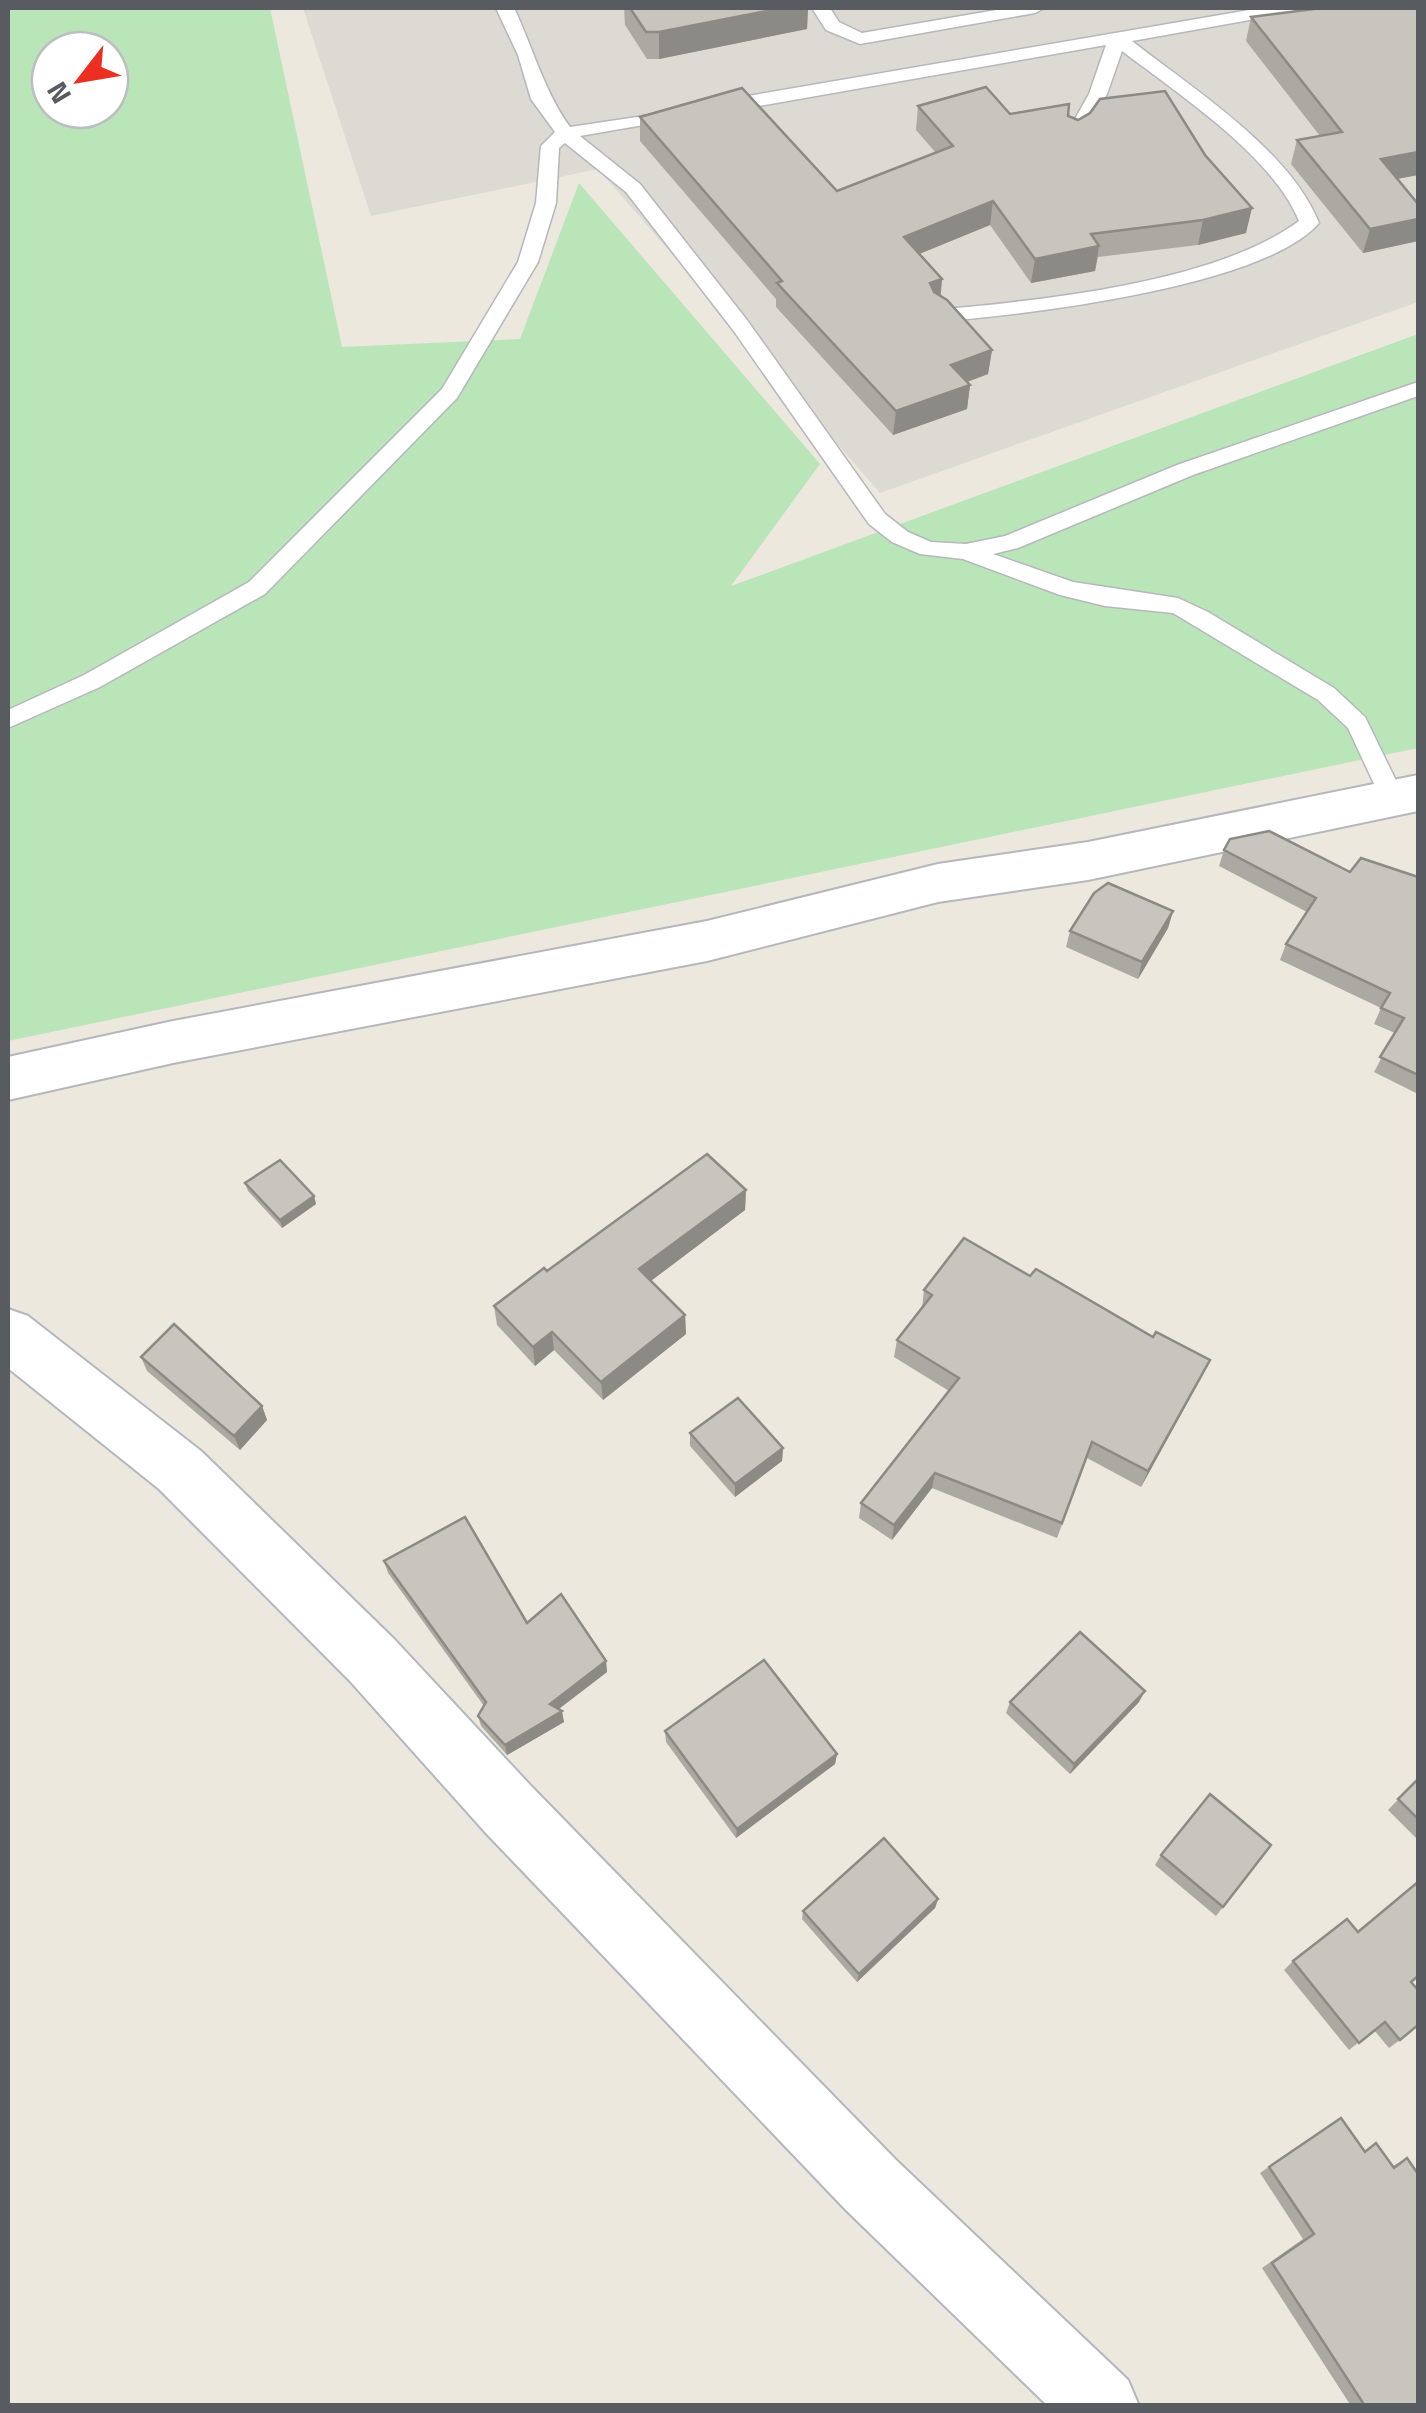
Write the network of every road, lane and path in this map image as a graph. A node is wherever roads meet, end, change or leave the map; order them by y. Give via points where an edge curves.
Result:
1 (505, 8) edge
2 (821, 8) edge
3 (1034, 8) edge
4 (1289, 8) edge
5 (1117, 38) junction
6 (565, 133) junction
7 (1075, 135) edge
8 (945, 315) edge
9 (1418, 388) edge
10 (966, 552) junction
11 (8, 720) edge
12 (1410, 803) edge
13 (8, 1079) edge
14 (8, 1334) edge
15 (1102, 2406) edge

1 - 6 lane via 540,98
2 - 3 lane via 832,26 860,39
4 - 5 lane
5 - 6 lane
5 - 7 lane
5 - 8 lane via 1288,185 1304,204 1309,224 1254,255 1207,269 1041,306
6 - 10 lane via 633,188 878,519 928,550
6 - 11 lane via 550,146 546,202 528,262 450,393 257,588
9 - 10 lane via 1185,470 1010,544
10 - 12 lane via 1068,589 1178,606 1200,618 1326,694 1357,723
12 - 13 street via 938,883 707,941
14 - 15 street via 180,1470 372,1660 871,2185

